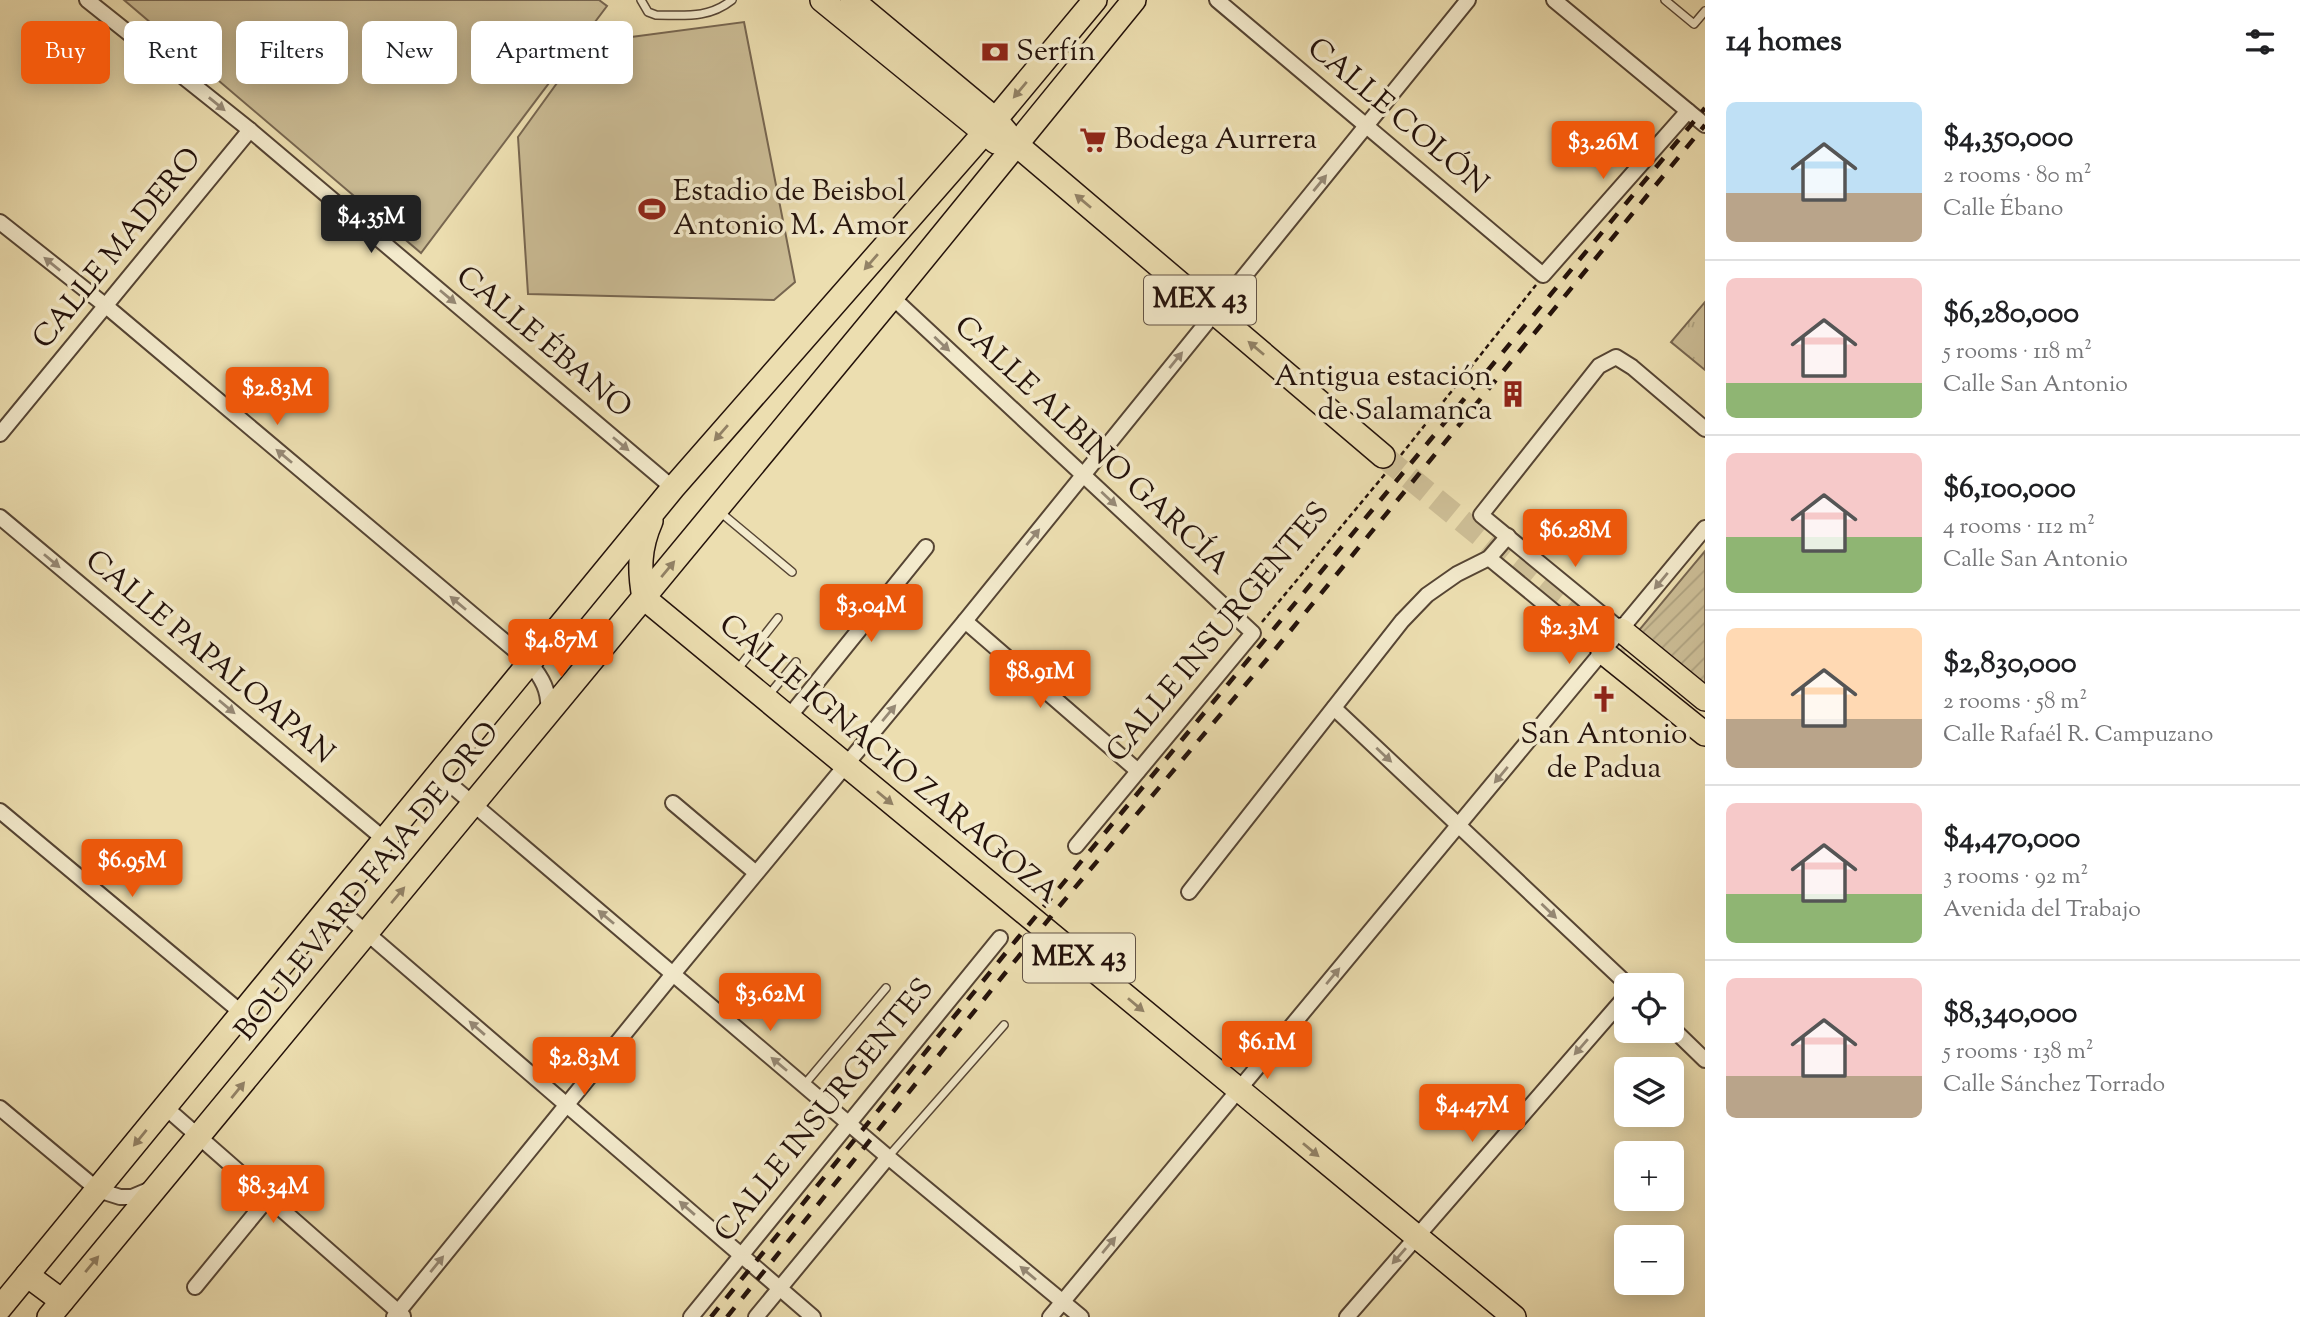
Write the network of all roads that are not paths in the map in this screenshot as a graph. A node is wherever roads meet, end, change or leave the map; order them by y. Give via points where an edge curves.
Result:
1 (87, 0) edge
2 (641, 0) edge
3 (732, 0) edge
4 (822, 0) edge
5 (852, 0) edge
6 (1095, 0) edge
7 (1134, 0) edge
8 (1217, 0) edge
9 (1468, 0) edge
10 (1554, 0) edge
11 (1665, 0) edge
12 (1705, 11) edge
13 (1688, 111) junction
14 (990, 125) junction
15 (1705, 125) edge
16 (1366, 126) junction
17 (250, 130) junction
18 (1013, 149) junction
19 (0, 222) edge
20 (892, 297) junction
21 (106, 306) junction
22 (1215, 313) junction
23 (1705, 429) edge
24 (0, 434) edge
25 (1393, 460) tunnel mouth
26 (1083, 475) junction
27 (673, 488) junction
28 (717, 510) junction
29 (0, 517) edge
30 (1705, 528) edge
31 (1508, 536) junction
32 (926, 547) dead end
33 (1489, 558) junction
34 (792, 572) dead end
35 (643, 598) junction
36 (778, 618) dead end
37 (965, 621) junction
38 (1621, 630) junction
39 (1253, 633) joint
40 (1614, 653) junction
41 (529, 662) junction
42 (796, 662) dead end
43 (734, 673) junction
44 (765, 699) junction
45 (1705, 699) edge
46 (1334, 708) junction
47 (548, 712) junction
48 (788, 718) junction
49 (1705, 719) edge
50 (1705, 734) edge
51 (846, 765) junction
52 (1138, 771) junction
53 (438, 774) junction
54 (673, 803) dead end
55 (474, 804) junction
56 (0, 811) edge
57 (1460, 825) junction
58 (384, 839) junction
59 (1076, 846) dead end
60 (757, 873) junction
61 (1189, 892) dead end
62 (332, 903) junction
63 (367, 933) junction
64 (1000, 938) dead end
65 (1615, 973) edge
66 (673, 974) junction
67 (886, 988) dead end
68 (1614, 1010) edge
69 (242, 1013) junction
70 (1004, 1025) dead end
71 (1684, 1040) edge
72 (1705, 1060) edge
73 (804, 1085) junction
74 (1238, 1089) junction
75 (566, 1104) junction
76 (165, 1107) junction
77 (0, 1108) edge
78 (850, 1124) junction
79 (199, 1137) junction
80 (888, 1157) junction
81 (162, 1181) junction
82 (98, 1190) junction
83 (268, 1198) junction
84 (1416, 1236) junction
85 (741, 1255) junction
86 (27, 1275) junction
87 (195, 1287) dead end
88 (780, 1288) junction
89 (1062, 1302) junction
90 (0, 1308) edge
91 (55, 1309) edge
92 (399, 1315) edge
93 (691, 1317) edge
94 (756, 1317) edge
95 (813, 1317) edge
96 (1050, 1317) edge
97 (1081, 1317) edge
98 (1347, 1317) edge
99 (1514, 1317) edge

1 -> 17 street, CALLE ÉBANO
2 - 3 lane via 648,12 656,15 705,15
4 - 14 main road
5 - 14 main road
6 -> 14 main road, BOULEVARD FAJA DE ORO
7 - 18 main road, BOULEVARD FAJA DE ORO
8 - 16 street, CALLE COLÓN
9 - 16 street
10 - 13 street
11 - 12 lane via 1694,24
13 - 15 street
13 - 16 street, CALLE COLÓN via 1544,275
14 - 18 main road, MEX 43
14 -> 27 main road, BOULEVARD FAJA DE ORO
22 -> 16 street
17 - 21 street, CALLE MADERO
17 -> 27 street, CALLE ÉBANO
18 - 20 main road, BOULEVARD FAJA DE ORO
22 -> 18 main road, MEX 43
21 -> 19 street
20 -> 26 street, CALLE ALBINO GARCÍA
20 - 28 main road, BOULEVARD FAJA DE ORO
21 - 24 street, CALLE MADERO
41 -> 21 street
25 -> 22 main road, MEX 43
26 -> 22 street
23 - 31 street via 1616,357 1599,366 1481,515
37 -> 26 street
26 -> 39 street, CALLE ALBINO GARCÍA
27 - 35 main road via 643,539 639,569
27 - 41 main road, BOULEVARD FAJA DE ORO
28 - 34 lane
35 -> 28 main road, BOULEVARD FAJA DE ORO
29 -> 58 street, CALLE PAPALOAPAN
30 -> 38 street
31 - 33 street
31 - 38 street
32 - 48 street
33 - 40 street
33 - 46 street via 1427,595
35 - 43 main road, CALLE IGNACIO ZARAGOZA / MEX 43
35 - 47 main road, BOULEVARD FAJA DE ORO
36 - 43 lane
51 -> 37 street
37 - 52 street
38 - 40 street
38 - 45 main road
39 - 52 street, CALLE INSURGENTES
40 - 49 main road
40 - 50 main road
40 -> 57 street
41 - 47 street via 547,689
41 - 53 main road, BOULEVARD FAJA DE ORO
42 - 44 lane
43 - 44 main road, CALLE IGNACIO ZARAGOZA / MEX 43
44 - 48 main road, CALLE IGNACIO ZARAGOZA / MEX 43
46 -> 57 street
46 - 61 street
47 - 55 main road, BOULEVARD FAJA DE ORO
48 - 51 main road, CALLE IGNACIO ZARAGOZA / MEX 43
51 - 60 street
51 -> 74 main road, CALLE IGNACIO ZARAGOZA / MEX 43
52 - 59 street, CALLE INSURGENTES
53 - 55 street
53 - 58 main road, BOULEVARD FAJA DE ORO
54 - 60 street
63 -> 55 main road, BOULEVARD FAJA DE ORO
66 -> 55 street
56 - 69 street
57 -> 65 street
74 -> 57 street
58 - 62 main road, BOULEVARD FAJA DE ORO
60 - 66 street
62 - 63 street
62 - 69 main road, BOULEVARD FAJA DE ORO
75 -> 63 street
79 -> 63 main road, BOULEVARD FAJA DE ORO
64 - 78 street, CALLE INSURGENTES
73 -> 66 street
66 - 75 street
67 - 73 lane
68 -> 84 street
69 - 76 main road, BOULEVARD FAJA DE ORO
70 - 80 lane
71 - 72 street
73 - 78 street
74 -> 84 main road, CALLE IGNACIO ZARAGOZA / MEX 43
89 -> 74 street
85 -> 75 street
92 -> 75 street
76 - 79 street
76 -> 82 main road, BOULEVARD FAJA DE ORO
77 - 82 street
78 - 80 street
78 - 85 street, CALLE INSURGENTES
79 - 81 main road, BOULEVARD FAJA DE ORO
79 - 83 street
80 - 88 street
89 -> 80 street
81 - 82 street via 132,1197
91 -> 81 main road, BOULEVARD FAJA DE ORO
82 - 86 main road, BOULEVARD FAJA DE ORO
83 - 87 street
83 - 92 street
84 -> 98 street
84 - 99 main road, CALLE IGNACIO ZARAGOZA / MEX 43
85 - 88 street
85 - 93 street, CALLE INSURGENTES
86 - 90 main road, BOULEVARD FAJA DE ORO
86 - 91 main road
88 - 94 street
88 - 95 street
89 - 96 street
89 - 97 street

